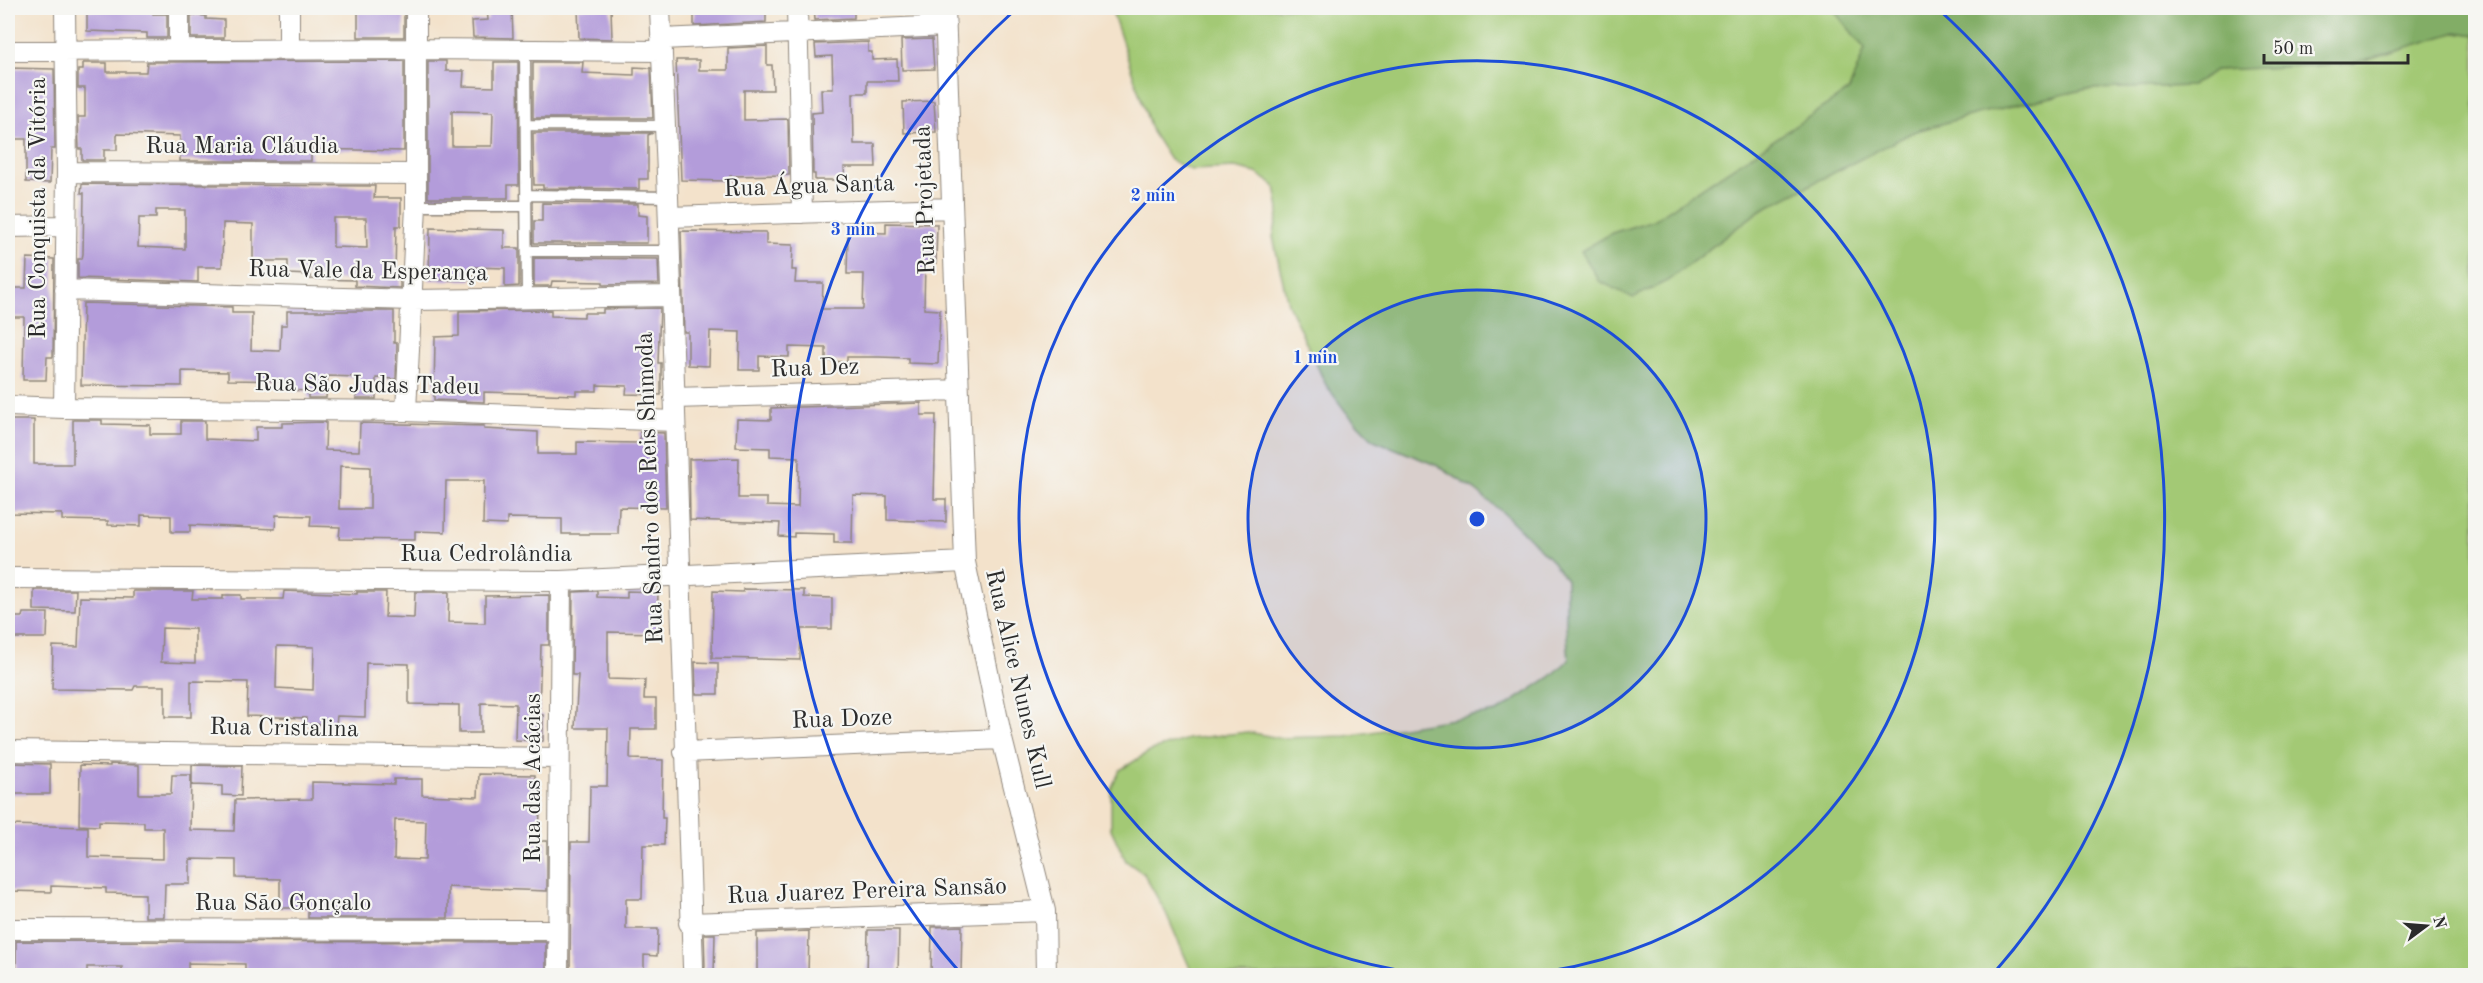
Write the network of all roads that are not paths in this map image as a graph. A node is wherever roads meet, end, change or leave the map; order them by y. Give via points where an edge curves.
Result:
1 (65, 8) edge
2 (179, 8) edge
3 (289, 8) edge
4 (416, 8) edge
5 (660, 8) edge
6 (797, 8) edge
7 (946, 17) edge
8 (797, 33) junction
9 (662, 45) junction
10 (416, 49) junction
11 (65, 50) junction
12 (179, 50) junction
13 (289, 50) junction
14 (525, 50) junction
15 (8, 51) edge
16 (526, 125) junction
17 (664, 126) junction
18 (67, 171) junction
19 (416, 174) junction
20 (668, 197) junction
21 (526, 200) junction
22 (416, 206) junction
23 (951, 208) junction
24 (802, 213) junction
25 (669, 217) junction
26 (66, 226) junction
27 (8, 227) edge
28 (669, 250) junction
29 (527, 251) junction
30 (65, 290) junction
31 (670, 296) junction
32 (527, 299) junction
33 (413, 300) junction
34 (958, 390) junction
35 (674, 398) junction
36 (8, 406) edge
37 (61, 408) junction
38 (406, 411) junction
39 (675, 421) junction
40 (965, 562) junction
41 (679, 577) junction
42 (8, 578) edge
43 (561, 581) junction
44 (1002, 739) junction
45 (8, 751) edge
46 (684, 752) junction
47 (559, 758) junction
48 (1045, 911) junction
49 (689, 923) junction
50 (8, 929) edge
51 (558, 930) junction
52 (693, 968) dead end
53 (558, 975) edge
54 (1046, 975) edge

1 - 11 street, Rua Conquista da Vitória
2 - 12 street
3 - 13 street
4 - 10 street
5 - 9 street, Rua Sandro dos Reis Shimoda
6 - 8 street
7 - 8 street
7 - 23 street, Rua Projetada
8 - 9 street
8 - 24 street
9 - 14 street
9 - 17 street, Rua Sandro dos Reis Shimoda
10 - 13 street
10 - 14 street
10 - 19 street
11 - 12 street
11 - 15 street
11 - 18 street, Rua Conquista da Vitória
12 - 13 street
14 - 16 lane
16 - 17 lane
16 - 21 lane
17 - 20 street, Rua Sandro dos Reis Shimoda
18 - 19 street, Rua Maria Cláudia
18 - 26 street, Rua Conquista da Vitória
19 - 22 street
20 - 21 lane
20 - 25 street, Rua Sandro dos Reis Shimoda
21 - 22 lane
21 - 29 lane
22 - 33 street
23 - 24 street, Rua Água Santa
23 - 34 street, Rua Projetada
24 - 25 street, Rua Água Santa
25 - 28 street, Rua Sandro dos Reis Shimoda
26 - 27 street
26 - 30 street, Rua Conquista da Vitória
28 - 29 lane
28 - 31 street, Rua Sandro dos Reis Shimoda
29 - 32 lane
30 - 33 street, Rua Vale da Esperança
30 - 37 street, Rua Conquista da Vitória
31 - 32 street, Rua Vale da Esperança
31 - 35 street, Rua Sandro dos Reis Shimoda
32 - 33 street, Rua Vale da Esperança
33 - 38 street
34 - 35 street, Rua Dez
34 - 40 street, Rua Alice Nunes Kull
35 - 39 street, Rua Sandro dos Reis Shimoda
36 - 37 street, Rua São Judas Tadeu
37 - 38 street, Rua São Judas Tadeu
38 - 39 street, Rua São Judas Tadeu
39 - 41 street, Rua Sandro dos Reis Shimoda
40 - 41 street, Rua Cedrolândia
40 - 44 street, Rua Alice Nunes Kull
41 - 43 street, Rua Cedrolândia
41 - 46 street, Rua Sandro dos Reis Shimoda
42 - 43 street, Rua Cedrolândia
43 - 47 street, Rua das Acácias
44 - 46 street, Rua Doze
44 - 48 street, Rua Alice Nunes Kull
45 - 47 street, Rua Cristalina
46 - 49 street, Rua Sandro dos Reis Shimoda
47 - 51 street, Rua das Acácias
48 - 49 street, Rua Juarez Pereira Sansão
48 - 54 street, Rua Alice Nunes Kull
49 - 52 street, Rua Sandro dos Reis Shimoda
50 - 51 street, Rua São Gonçalo
51 - 53 street, Rua das Acácias

